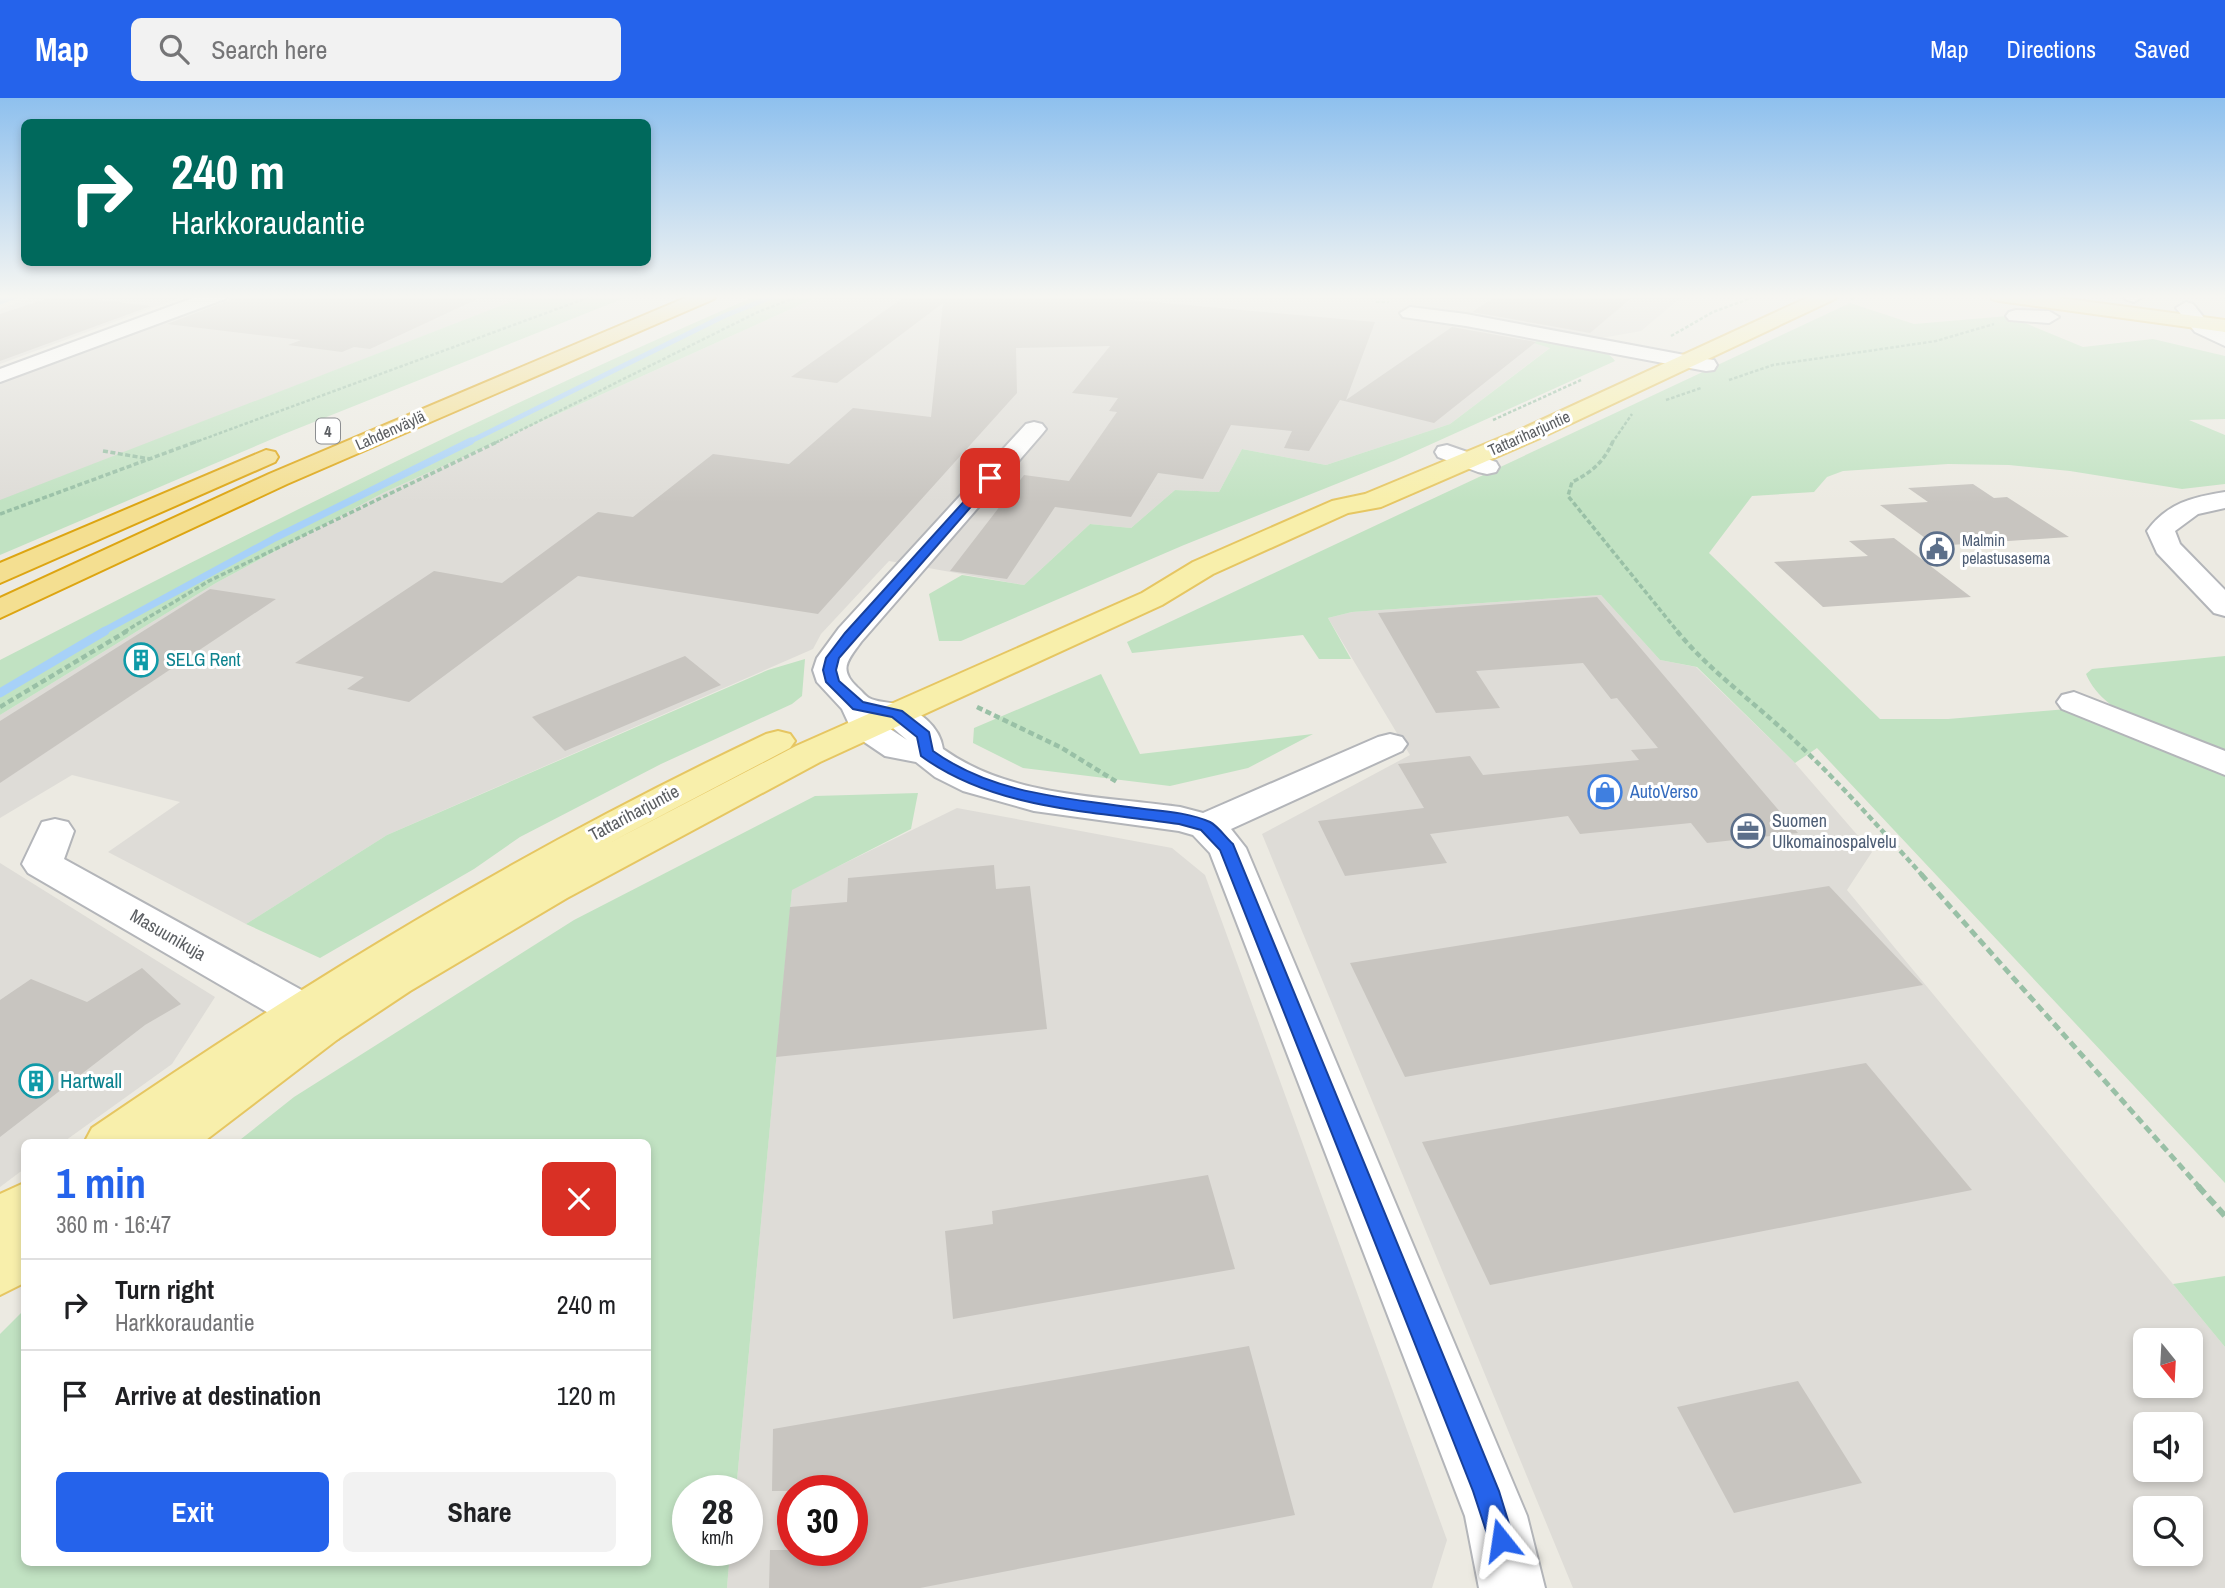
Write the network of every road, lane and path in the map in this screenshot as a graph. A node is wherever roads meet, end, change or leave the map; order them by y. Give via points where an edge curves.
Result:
1 (31, 365) edge
2 (407, 365) edge
3 (545, 365) edge
4 (650, 365) edge
5 (1642, 365) edge
6 (1676, 365) edge
7 (1702, 365) edge
8 (1706, 365) dead end
9 (1776, 365) edge
10 (0, 376) edge
11 (1582, 380) dead end
12 (1726, 381) dead end
13 (1703, 387) dead end
14 (1666, 400) dead end
15 (1639, 410) dead end
16 (1486, 423) dead end
17 (1034, 429) dead end
18 (289, 447) dead end
19 (103, 451) dead end
20 (151, 459) junction
21 (1468, 459) junction
22 (2225, 500) edge
23 (0, 514) edge
24 (1203, 568) junction
25 (0, 574) edge
26 (2225, 607) edge
27 (0, 608) edge
28 (2074, 702) dead end
29 (970, 704) dead end
30 (0, 707) edge
31 (874, 716) junction
32 (1390, 744) dead end
33 (2225, 764) edge
34 (1125, 787) dead end
35 (1206, 826) junction
36 (55, 831) dead end
37 (311, 1018) junction
38 (115, 1139) edge
39 (170, 1139) edge
40 (21, 1208) edge
41 (2225, 1216) edge
42 (0, 1225) edge
43 (21, 1253) edge
44 (0, 1270) edge
45 (1512, 1588) edge

1 - 10 street
2 - 20 path
3 - 27 highway, Lahdenväylä / 4 via 278,479
4 - 30 path via 530,428 209,581
5 - 21 main road, Tattariharjuntie
6 - 21 main road, Tattariharjuntie
7 - 8 street
9 - 12 path
11 - 16 path
13 - 14 path
15 - 41 path via 1616,433 1606,457 1572,482 1568,496 1698,657 1783,730 1864,810
17 - 31 street via 833,658 833,682
18 - 25 highway
19 - 20 path
20 - 23 path
21 - 24 main road, Tattariharjuntie via 1357,494 1341,507
22 - 26 street via 2172,515 2161,531 2167,547
24 - 31 main road, Tattariharjuntie via 1152,598
24 - 31 main road, Tattariharjuntie via 1137,588
28 - 33 street
29 - 34 path via 1062,748
31 - 35 street via 897,749 926,753 976,783 1034,799
31 - 37 main road, Tattariharjuntie via 553,888 395,980
32 - 35 street
35 - 45 street via 1227,848 1270,950 1496,1516
36 - 37 street, Masuunikuja via 42,864
37 - 38 main road, Tattariharjuntie via 211,1069
37 - 39 main road, Tattariharjuntie
40 - 42 main road
43 - 44 main road

